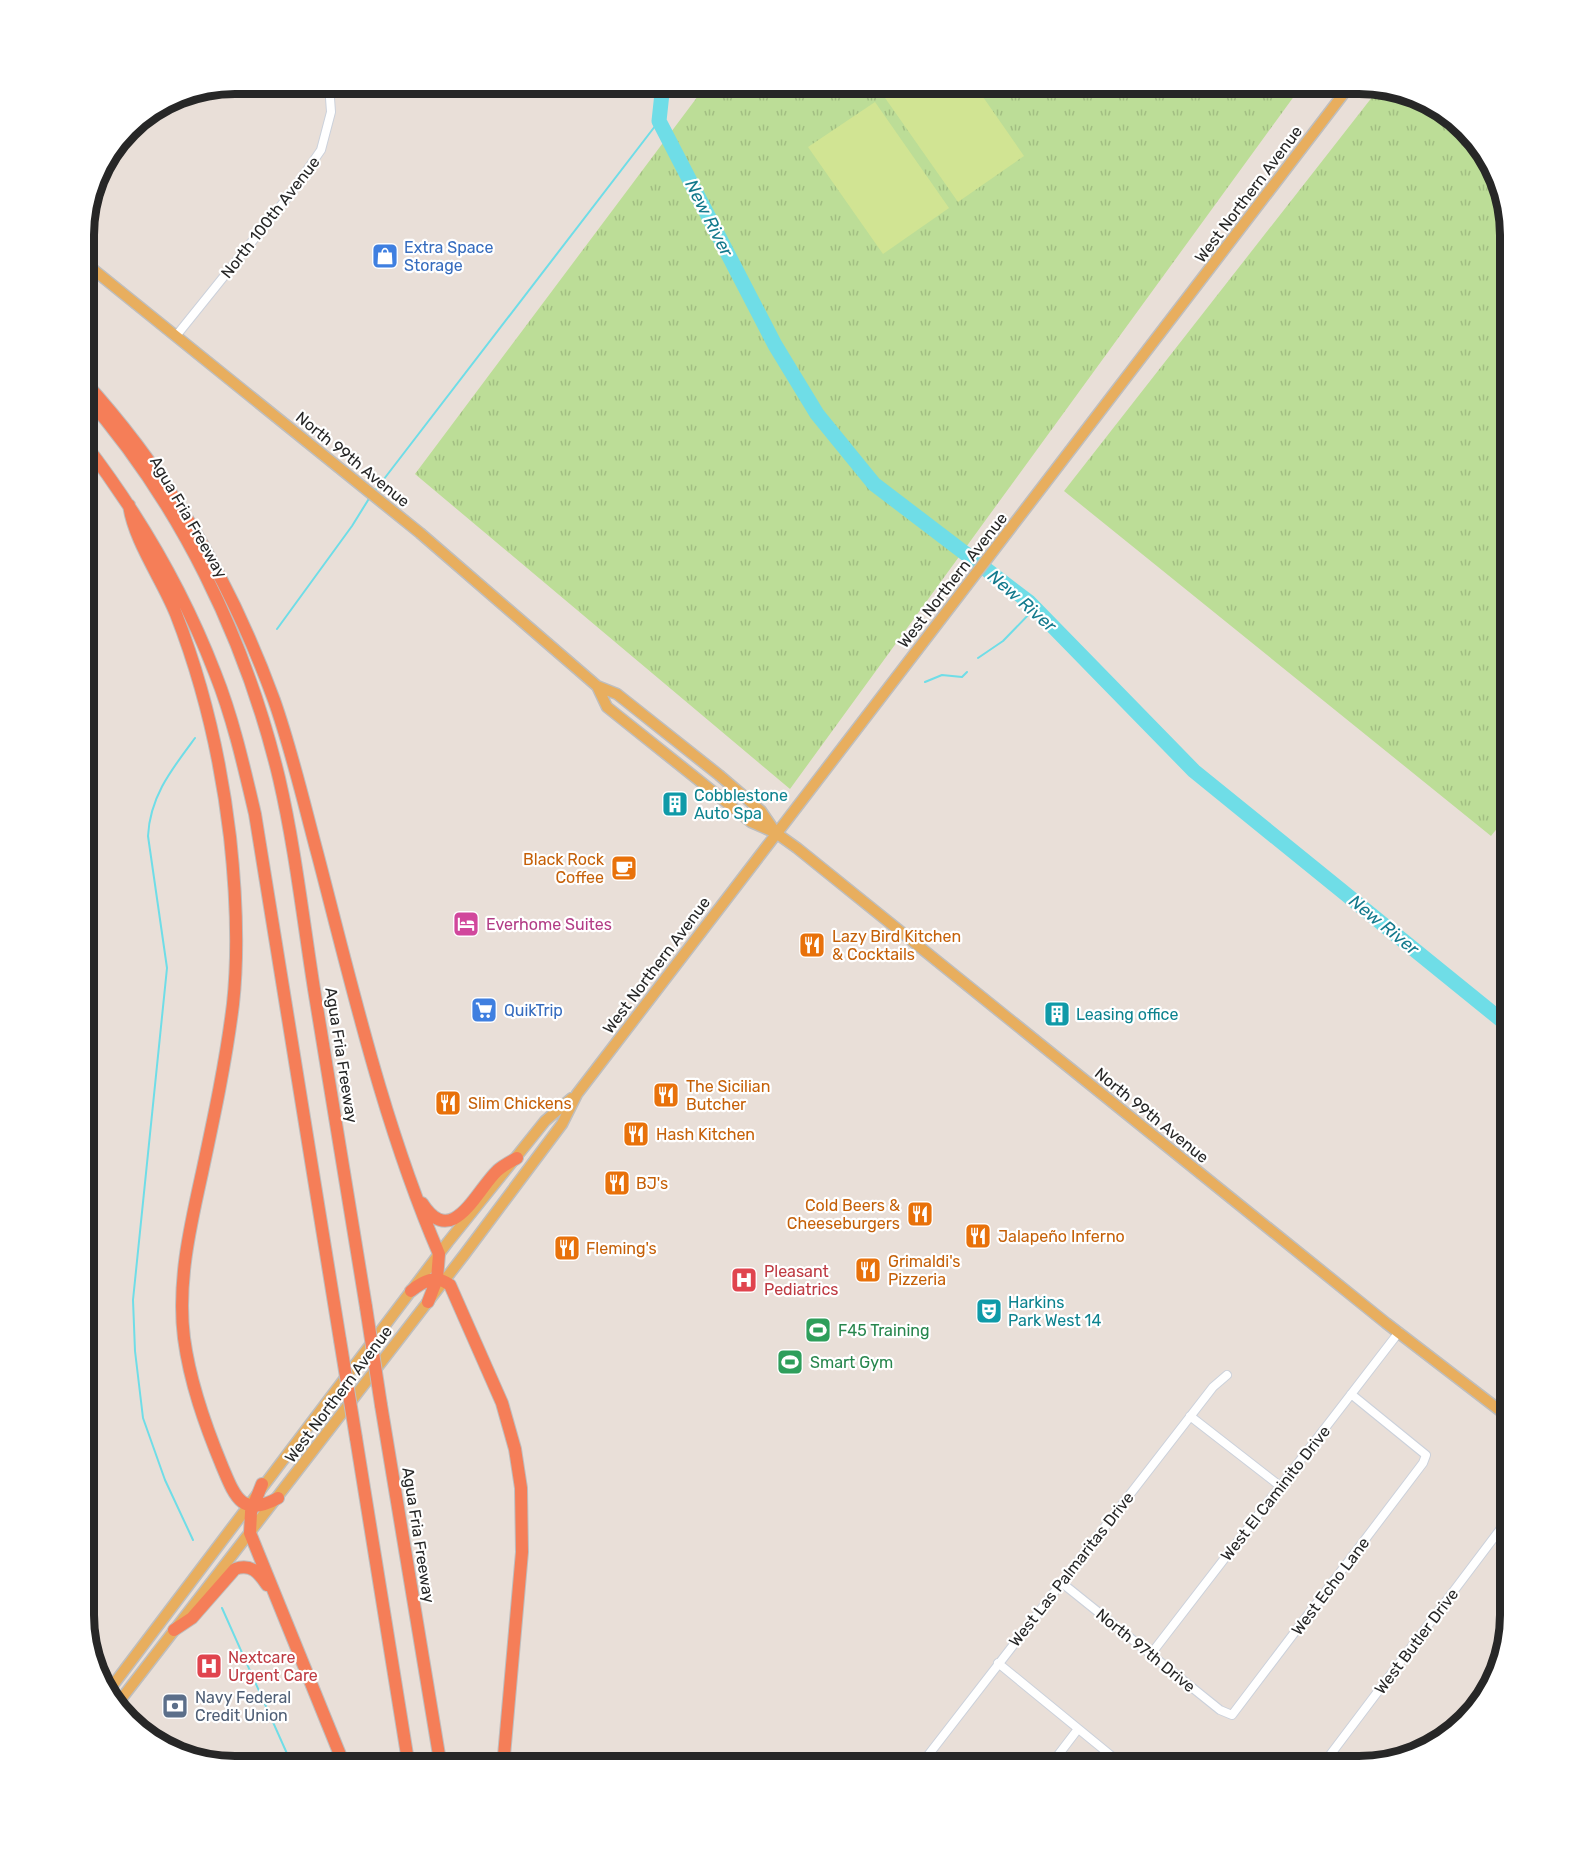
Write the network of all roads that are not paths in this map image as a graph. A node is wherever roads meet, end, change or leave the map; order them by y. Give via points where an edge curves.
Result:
1 (330, 95) edge
2 (1341, 95) edge
3 (1343, 95) edge
4 (1338, 101) junction
5 (95, 271) edge
6 (176, 336) junction
7 (95, 393) edge
8 (95, 408) edge
9 (95, 458) edge
10 (129, 506) junction
11 (597, 686) junction
12 (776, 833) junction
13 (577, 1094) junction
14 (517, 1158) junction
15 (419, 1198) junction
16 (439, 1254) junction
17 (441, 1280) junction
18 (411, 1291) junction
19 (428, 1302) joint
20 (1399, 1332) junction
21 (1227, 1375) dead end
22 (1352, 1394) junction
23 (1500, 1410) edge
24 (1190, 1416) junction
25 (262, 1484) joint
26 (1281, 1486) junction
27 (278, 1498) junction
28 (249, 1506) junction
29 (1500, 1530) edge
30 (250, 1533) junction
31 (1062, 1583) junction
32 (275, 1596) junction
33 (174, 1630) junction
34 (1151, 1654) junction
35 (998, 1664) junction
36 (113, 1685) edge
37 (122, 1698) edge
38 (1232, 1715) joint
39 (1078, 1729) junction
40 (340, 1756) edge
41 (407, 1756) edge
42 (439, 1756) edge
43 (504, 1756) edge
44 (927, 1756) edge
45 (1057, 1756) edge
46 (1111, 1756) edge
47 (1329, 1756) edge

1 - 6 street, North 100th Avenue via 331,112 321,150 291,194
2 - 4 main road
3 - 4 main road, West Northern Avenue
4 - 12 main road, West Northern Avenue
5 - 6 main road, North 99th Avenue
6 - 11 main road, North 99th Avenue via 388,507
7 - 15 highway via 165,481 199,537 253,649 295,765 380,1091
8 - 42 highway, Agua Fria Freeway, bridge via 141,465 195,555 239,651 266,732 293,851
9 - 10 highway
10 - 28 highway via 137,534 159,573 199,677 219,760 230,837 236,910 233,1003 192,1221 182,1305 184,1338 196,1396 231,1487
10 - 41 highway, bridge via 168,570 216,675 255,814
11 - 12 main road, North 99th Avenue via 617,694 719,775 762,811
11 - 12 main road, North 99th Avenue via 607,707 751,822
12 - 13 main road, West Northern Avenue
12 - 20 main road, North 99th Avenue
13 - 14 main road, West Northern Avenue via 544,1121
13 - 17 main road, West Northern Avenue via 562,1124
14 - 15 highway via 498,1170 454,1219 435,1218
14 - 16 main road, West Northern Avenue
15 - 16 highway
16 - 17 highway
16 - 18 main road, West Northern Avenue
17 - 18 highway via 425,1281
17 - 19 highway
17 - 43 highway via 453,1289 502,1403 520,1488 522,1552
18 - 25 main road, West Northern Avenue
19 - 27 main road, West Northern Avenue
20 - 22 street, West El Caminito Drive
20 - 23 main road, North 99th Avenue
21 - 24 street, West Las Palmaritas Drive via 1212,1387
22 - 26 street, West El Caminito Drive
22 - 38 street, West Echo Lane via 1426,1455
24 - 26 street
24 - 31 street, West Las Palmaritas Drive
25 - 28 highway
26 - 34 street, West El Caminito Drive
27 - 28 highway via 265,1505
27 - 30 main road, West Northern Avenue
28 - 30 highway
28 - 36 main road
29 - 47 street, West Butler Drive
30 - 32 highway
30 - 33 main road, West Northern Avenue
31 - 34 street, North 97th Drive
31 - 35 street, West Las Palmaritas Drive
32 - 33 highway via 259,1574 242,1567 229,1573 192,1618
32 - 40 highway
33 - 37 main road, West Northern Avenue
34 - 38 street, North 97th Drive via 1220,1710
35 - 39 street
35 - 44 street, West Las Palmaritas Drive
39 - 45 street
39 - 46 street

